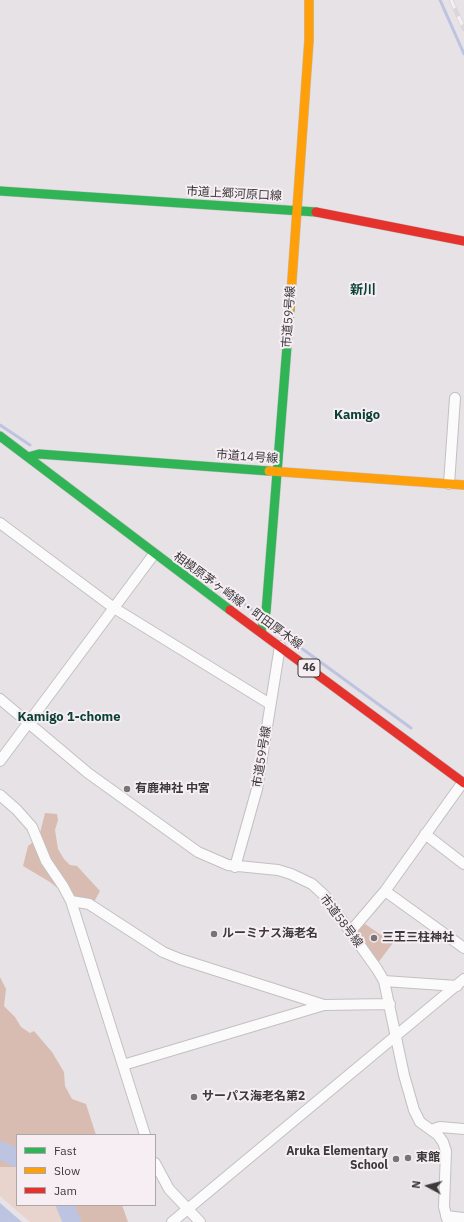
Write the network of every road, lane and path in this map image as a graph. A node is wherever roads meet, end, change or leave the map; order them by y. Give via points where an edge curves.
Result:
1 (309, 0) edge
2 (0, 191) edge
3 (297, 209) junction
4 (464, 241) edge
5 (455, 398) dead end
6 (0, 436) edge
7 (28, 457) junction
8 (278, 471) junction
9 (449, 484) junction
10 (464, 485) edge
11 (0, 523) edge
12 (154, 554) junction
13 (114, 608) junction
14 (261, 632) junction
15 (280, 646) junction
16 (0, 699) edge
17 (270, 704) junction
18 (28, 724) junction
19 (0, 761) edge
20 (463, 782) edge
21 (0, 795) edge
22 (425, 834) junction
23 (464, 864) edge
24 (235, 867) junction
25 (385, 891) junction
26 (72, 902) junction
27 (350, 932) junction
28 (464, 948) edge
29 (464, 979) edge
30 (384, 981) junction
31 (460, 986) edge
32 (390, 1004) junction
33 (324, 1006) junction
34 (396, 1036) junction
35 (123, 1065) junction
36 (464, 1129) edge
37 (431, 1130) junction
38 (145, 1134) edge
39 (156, 1165) edge
40 (187, 1210) junction
41 (464, 1218) edge
42 (447, 1219) edge
43 (172, 1222) edge
44 (200, 1222) edge

1 - 3 street, 市道59号線 via 309,40
2 - 3 street, 市道上郷河原口線
3 - 4 street, 市道上郷河原口線 via 356,218 440,238
3 - 8 street, 市道59号線
5 - 9 street
6 - 7 street, 相模原茅ヶ崎線・町田厚木線 / 46
7 - 8 street, 市道14号線 via 52,455
7 - 12 street, 相模原茅ヶ崎線・町田厚木線 / 46
8 - 9 street, 市道14号線
8 - 14 street, 市道59号線 via 266,612
9 - 10 street, 市道14号線
11 - 13 street
12 - 13 street
12 - 14 street, 相模原茅ヶ崎線・町田厚木線 / 46
13 - 17 street
13 - 18 street
14 - 15 street, 相模原茅ヶ崎線・町田厚木線 / 46
15 - 17 street, 市道59号線
15 - 20 street, 相模原茅ヶ崎線・町田厚木線 / 46
16 - 18 street, 市道58号線
17 - 24 street, 市道59号線 via 257,789
18 - 19 street
18 - 24 street, 市道58号線 via 88,773 198,852
20 - 22 street
21 - 26 street via 32,827 46,861
22 - 23 street
22 - 25 street
24 - 27 street, 市道58号線 via 278,870 312,884
25 - 27 street
25 - 28 street
26 - 33 street via 89,904 163,952 180,960
26 - 35 street
27 - 30 street, 市道58号線
29 - 31 street
30 - 31 street
30 - 32 street, 市道58号線
31 - 34 street
32 - 33 street
32 - 34 street, 市道58号線
33 - 35 street
34 - 37 street, 市道58号線 via 414,1110 420,1122
34 - 40 street
35 - 38 street
36 - 37 street via 440,1127
37 - 42 street, 市道58号線 via 443,1142 446,1152 444,1207
39 - 40 street via 169,1189
40 - 43 street
40 - 44 street
41 - 42 street

